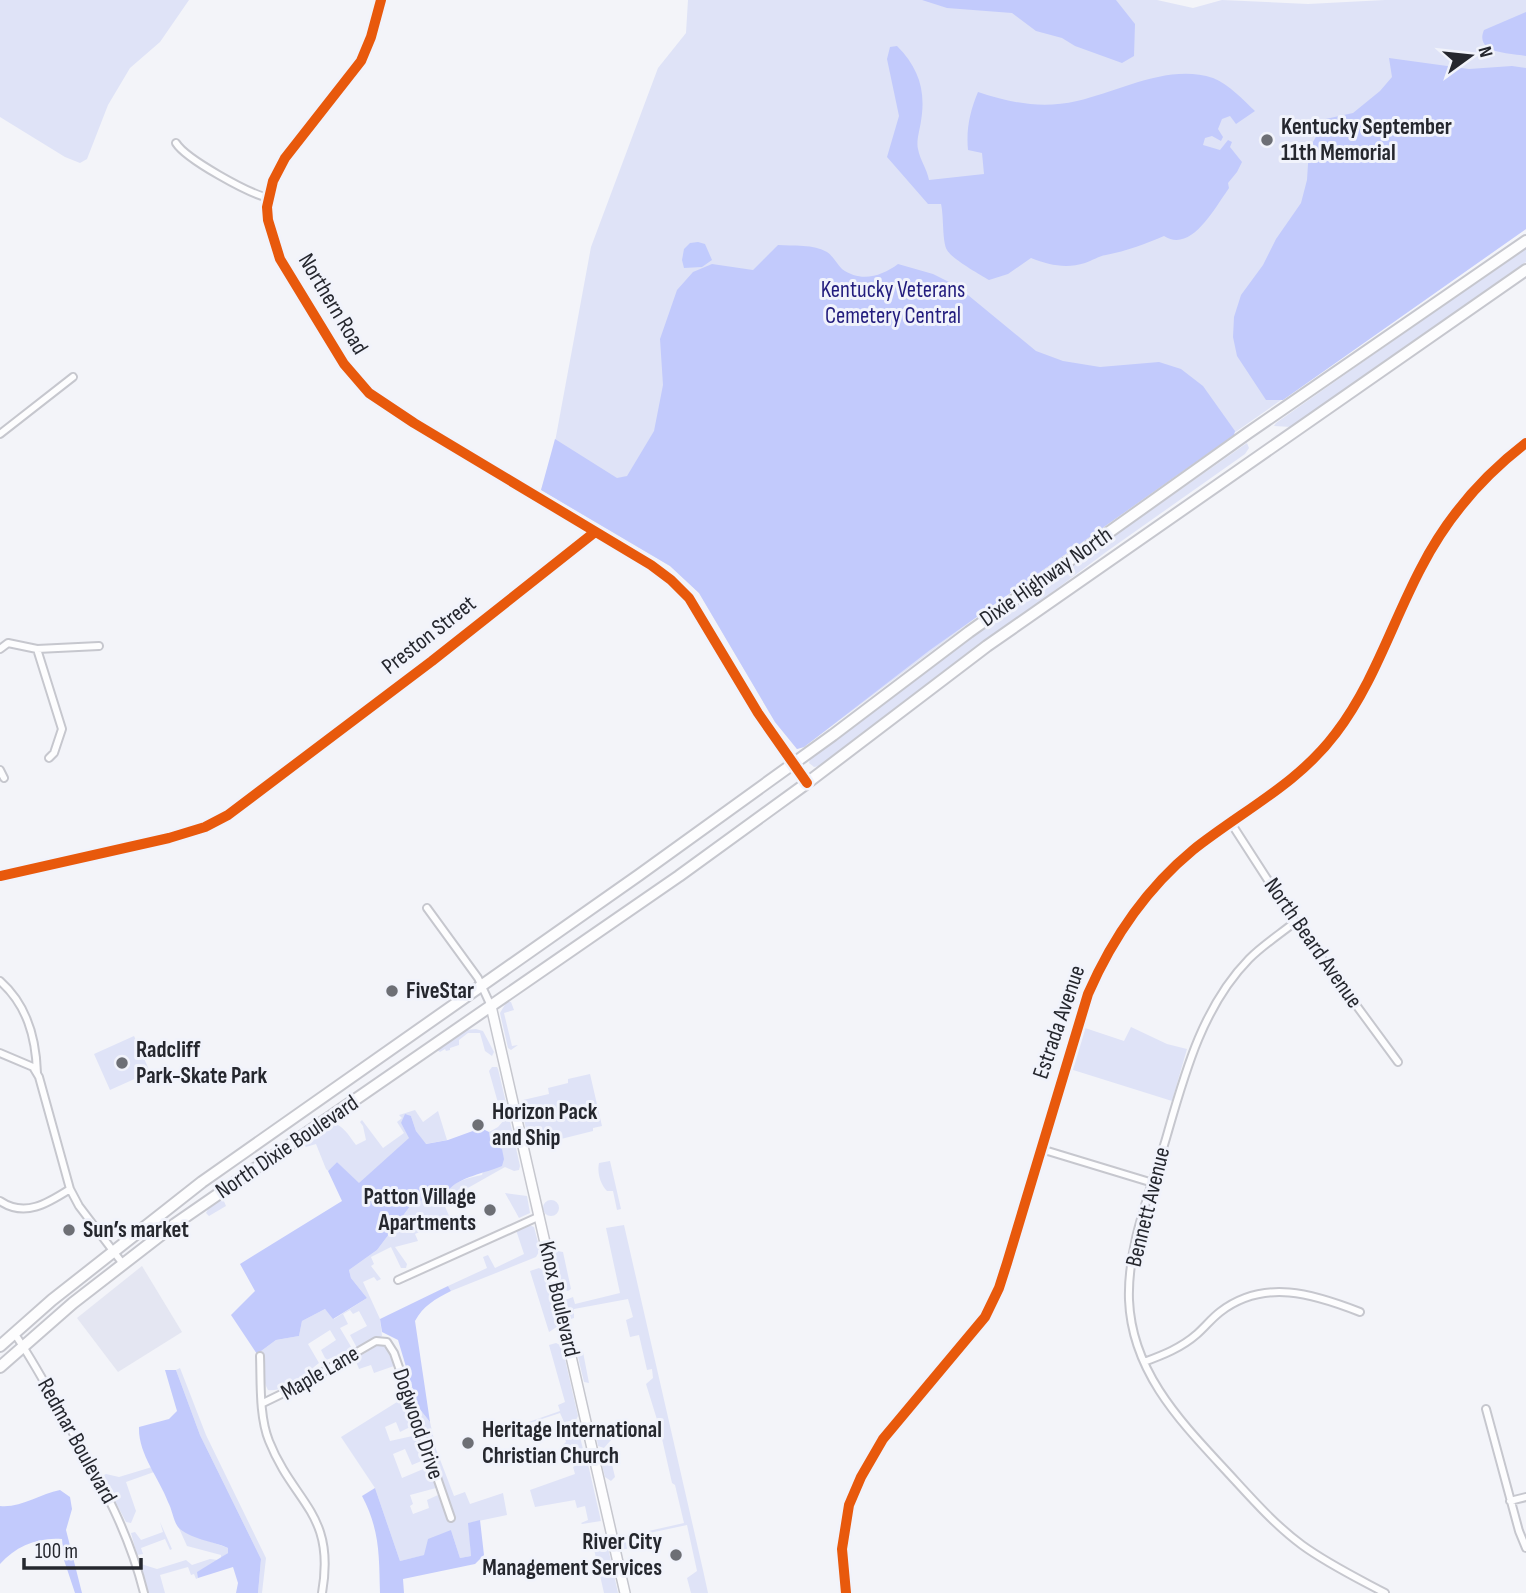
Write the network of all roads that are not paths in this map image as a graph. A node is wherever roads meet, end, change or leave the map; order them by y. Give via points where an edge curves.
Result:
1 (381, 0) edge
2 (176, 143) dead end
3 (268, 198) junction
4 (1526, 241) edge
5 (1526, 270) edge
6 (73, 377) dead end
7 (0, 434) edge
8 (1526, 443) edge
9 (595, 532) junction
10 (99, 646) dead end
11 (0, 649) edge
12 (37, 649) junction
13 (49, 758) dead end
14 (792, 763) junction
15 (0, 770) edge
16 (4, 778) dead end
17 (807, 783) junction
18 (1231, 822) junction
19 (0, 876) edge
20 (426, 908) dead end
21 (574, 922) joint
22 (1295, 922) junction
23 (585, 940) joint
24 (0, 981) edge
25 (483, 987) junction
26 (491, 1006) junction
27 (0, 1053) edge
28 (1398, 1062) dead end
29 (37, 1074) junction
30 (1041, 1149) junction
31 (1153, 1183) junction
32 (70, 1189) junction
33 (0, 1201) edge
34 (540, 1216) junction
35 (113, 1251) junction
36 (123, 1264) junction
37 (398, 1280) dead end
38 (1360, 1312) dead end
39 (14, 1333) junction
40 (376, 1341) joint
41 (0, 1346) edge
42 (23, 1347) junction
43 (260, 1356) dead end
44 (1144, 1362) junction
45 (0, 1367) edge
46 (263, 1403) junction
47 (1486, 1409) dead end
48 (1526, 1497) edge
49 (1510, 1501) junction
50 (450, 1518) dead end
51 (1526, 1548) edge
52 (144, 1593) edge
53 (322, 1593) edge
54 (625, 1593) edge
55 (846, 1593) edge
56 (1385, 1593) edge

1 - 3 street, Northern Road via 360,61 285,158
2 - 3 street via 186,155
3 - 9 street, Northern Road via 268,220 280,259 360,385 402,416
4 - 14 highway, Dixie Highway North via 1248,433
5 - 17 highway, Dixie Highway North via 987,646
6 - 7 street
8 - 18 street, Estrada Avenue via 1475,490 1432,547 1364,688 1336,733 1289,782
9 - 14 street via 651,565 689,598
9 - 19 street, Preston Street via 228,815 169,838
10 - 12 street
11 - 12 street via 8,643
12 - 13 street via 62,729
14 - 17 street
14 - 21 highway, Dixie Highway North
15 - 16 street
17 - 23 highway, Dixie Highway North
18 - 22 street, North Beard Avenue
18 - 30 street, Estrada Avenue via 1164,877 1107,954 1088,994
20 - 25 street
21 - 25 highway, North Dixie Boulevard
22 - 28 street, North Beard Avenue
22 - 31 street, Bennett Avenue via 1241,968 1209,1016 1179,1093
23 - 26 highway, North Dixie Boulevard
24 - 29 street via 30,1023
25 - 26 street
25 - 35 highway, North Dixie Boulevard via 213,1175
26 - 34 main road, Knox Boulevard
26 - 36 highway, North Dixie Boulevard via 233,1182
27 - 29 street via 33,1067
29 - 32 street
30 - 31 street
30 - 55 street, Estrada Avenue via 999,1288 985,1317 883,1439 861,1477 849,1505 842,1549
31 - 44 street, Bennett Avenue via 1129,1285 1131,1318
32 - 33 street via 35,1208
32 - 35 street
34 - 37 street
34 - 54 main road, Knox Boulevard
35 - 36 street
35 - 39 highway, North Dixie Boulevard
36 - 42 highway, North Dixie Boulevard
38 - 44 street via 1303,1293 1260,1294 1222,1310 1182,1346
39 - 41 highway, North Dixie Boulevard
39 - 42 street, Redmar Boulevard
40 - 46 street, Maple Lane
40 - 50 street, Dogwood Drive via 387,1342 394,1353
42 - 45 highway, North Dixie Boulevard
42 - 52 street, Redmar Boulevard via 115,1508
43 - 46 street
44 - 56 street, Bennett Avenue via 1177,1418 1269,1518 1319,1557
46 - 53 street via 270,1444 323,1537
47 - 49 street
48 - 49 street
49 - 51 street

